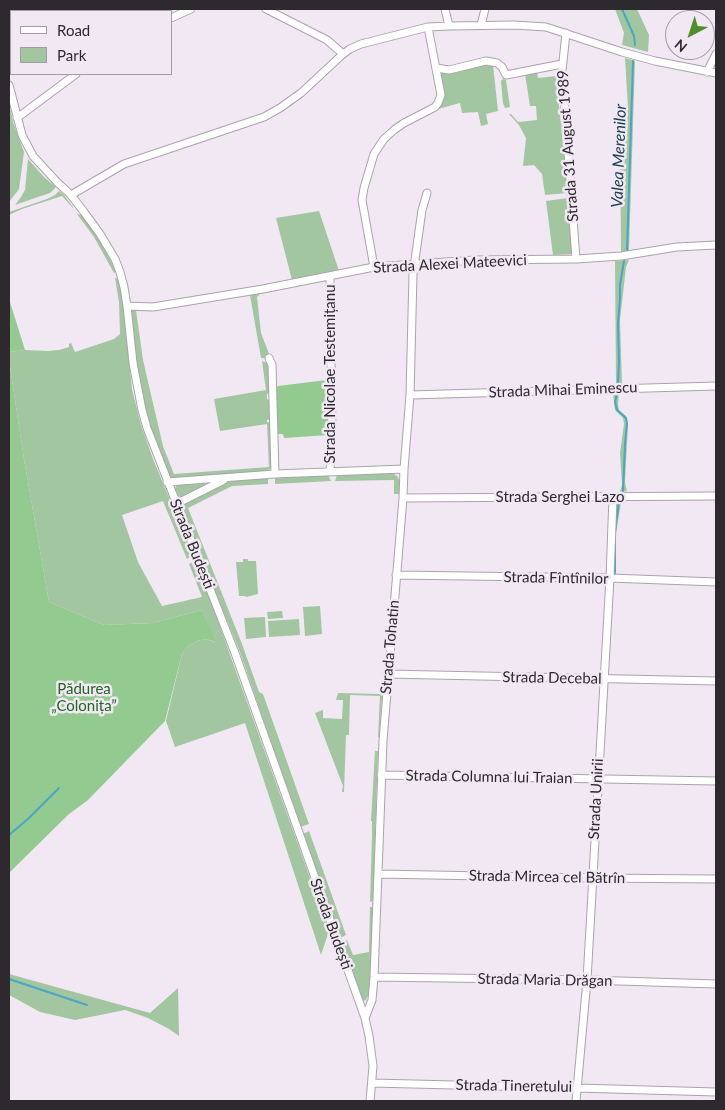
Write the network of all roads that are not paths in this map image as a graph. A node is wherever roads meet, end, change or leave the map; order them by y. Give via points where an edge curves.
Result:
1 (191, 9) edge
2 (266, 9) edge
3 (445, 9) edge
4 (485, 9) edge
5 (172, 18) edge
6 (481, 25) junction
7 (449, 26) junction
8 (428, 27) junction
9 (566, 33) junction
10 (342, 54) junction
11 (716, 54) edge
12 (562, 64) junction
13 (436, 68) junction
14 (707, 72) junction
15 (716, 73) edge
16 (75, 75) edge
17 (9, 85) edge
18 (17, 118) junction
19 (427, 193) dead end
20 (70, 195) junction
21 (716, 245) edge
22 (576, 259) junction
23 (414, 263) junction
24 (374, 267) junction
25 (330, 276) junction
26 (127, 306) junction
27 (269, 358) dead end
28 (716, 386) edge
29 (410, 395) junction
30 (404, 469) junction
31 (330, 472) junction
32 (275, 474) junction
33 (229, 477) junction
34 (167, 482) junction
35 (716, 496) edge
36 (613, 497) junction
37 (403, 498) junction
38 (176, 504) junction
39 (396, 576) junction
40 (610, 578) junction
41 (716, 582) edge
42 (387, 674) junction
43 (603, 679) junction
44 (716, 681) edge
45 (381, 775) junction
46 (598, 780) junction
47 (716, 781) edge
48 (378, 874) junction
49 (592, 878) junction
50 (716, 879) edge
51 (374, 977) junction
52 (586, 980) junction
53 (716, 984) edge
54 (365, 1018) junction
55 (372, 1084) junction
56 (577, 1088) junction
57 (716, 1092) edge
58 (370, 1101) edge
59 (576, 1101) edge

1 - 5 street
2 - 10 street via 327,40
3 - 7 street
4 - 6 street
6 - 7 street
6 - 9 street via 546,27
7 - 8 street
8 - 10 street via 361,44
8 - 13 street
9 - 12 street, Strada 31 August 1989
9 - 14 street via 622,52
10 - 20 street via 301,93 264,117 124,164
11 - 14 street
12 - 13 street via 506,75 497,63 486,61 449,70
12 - 22 street, Strada 31 August 1989
13 - 24 street via 438,103 394,130 374,154 362,200
14 - 15 street
16 - 18 street
17 - 18 street, Strada Budești
18 - 20 street, Strada Budești via 34,156
19 - 23 street, Strada Tohatin
20 - 26 street, Strada Budești via 115,259
21 - 22 street, Strada Alexei Mateevici
22 - 23 street, Strada Alexei Mateevici
23 - 24 street, Strada Alexei Mateevici
23 - 29 street, Strada Tohatin
24 - 25 street, Strada Alexei Mateevici
25 - 26 street, Strada Alexei Mateevici via 153,307
25 - 31 street, Strada Nicolae Testemițanu
26 - 34 street, Strada Budești via 142,410
27 - 32 street via 272,366
28 - 29 street, Strada Mihai Eminescu
29 - 30 street, Strada Tohatin
30 - 31 street
30 - 37 street, Strada Tohatin
31 - 32 street
32 - 33 street
33 - 34 street
33 - 38 street
34 - 38 street, Strada Budești
35 - 36 street, Strada Serghei Lazo
36 - 37 street, Strada Serghei Lazo
36 - 40 street, Strada Unirii
37 - 39 street, Strada Tohatin
38 - 54 street, Strada Budești via 235,653
39 - 40 street, Strada Fîntînilor
39 - 42 street, Strada Tohatin
40 - 41 street, Strada Fîntînilor
40 - 43 street, Strada Unirii
42 - 43 street, Strada Decebal
42 - 45 street, Strada Tohatin
43 - 44 street, Strada Decebal
43 - 46 street, Strada Unirii
45 - 46 street, Strada Columna lui Traian
45 - 48 street, Strada Tohatin
46 - 47 street, Strada Columna lui Traian
46 - 49 street, Strada Unirii
48 - 49 street, Strada Mircea cel Bătrîn
48 - 51 street, Strada Tohatin
49 - 50 street, Strada Mircea cel Bătrîn
49 - 52 street, Strada Unirii
51 - 52 street, Strada Maria Drăgan
51 - 54 street, Strada Tohatin via 372,1000
52 - 53 street, Strada Maria Drăgan
52 - 56 street, Strada Unirii
54 - 55 street, Strada Tohatin via 372,1051
55 - 56 street, Strada Tineretului
55 - 58 street, Strada Tohatin
56 - 57 street, Strada Tineretului
56 - 59 street, Strada Unirii

